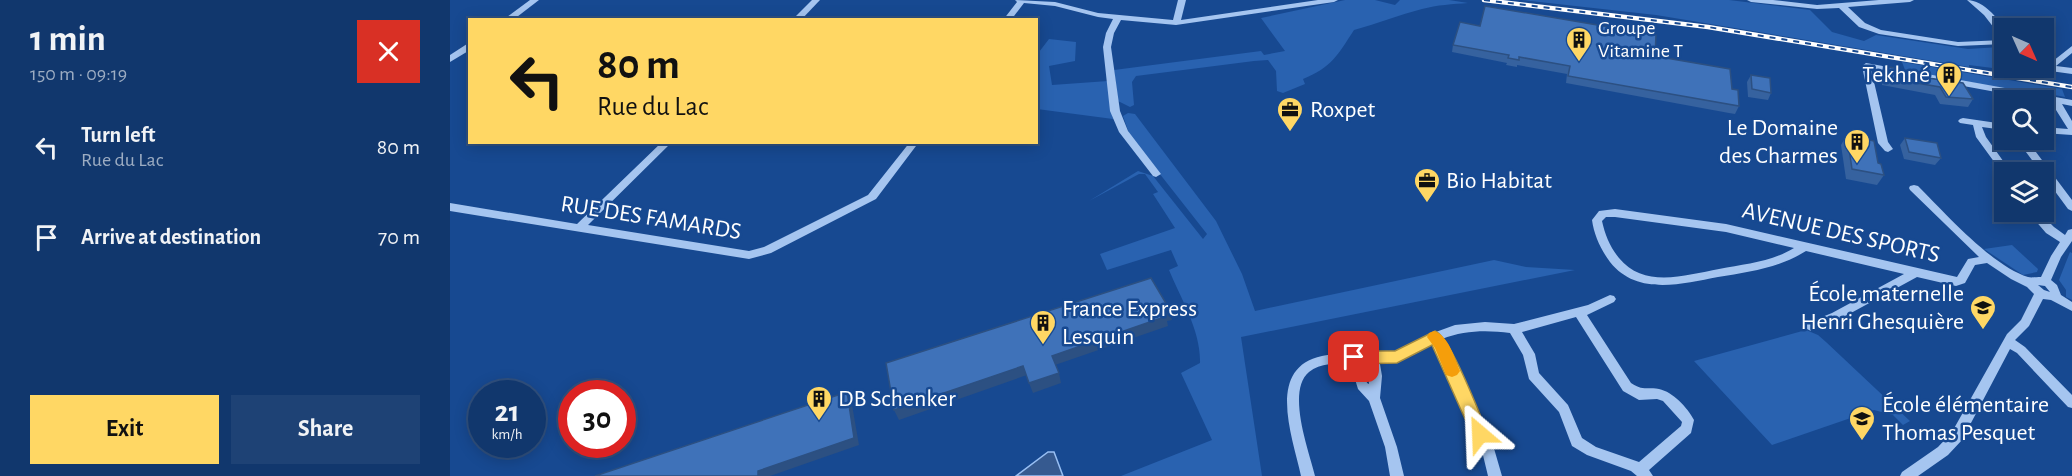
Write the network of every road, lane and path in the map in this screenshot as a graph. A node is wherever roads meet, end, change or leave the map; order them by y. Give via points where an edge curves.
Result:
1 (535, 0) edge
2 (816, 0) edge
3 (1021, 0) edge
4 (1182, 0) edge
5 (1334, 0) edge
6 (1751, 0) edge
7 (1910, 0) edge
8 (1971, 0) edge
9 (1804, 3) edge
10 (1841, 5) junction
11 (510, 18) edge
12 (798, 18) edge
13 (1008, 18) edge
14 (1118, 18) junction
15 (1994, 22) edge
16 (1176, 23) junction
17 (1994, 42) edge
18 (468, 47) edge
19 (2072, 50) edge
20 (450, 59) edge
21 (2054, 63) edge
22 (2054, 68) edge
23 (2072, 71) edge
24 (2003, 90) edge
25 (2054, 99) joint
26 (2072, 103) edge
27 (1963, 122) dead end
28 (1977, 124) junction
29 (1994, 126) edge
30 (2054, 130) edge
31 (2072, 130) edge
32 (666, 144) edge
33 (913, 144) edge
34 (1888, 149) dead end
35 (2029, 150) edge
36 (1999, 162) edge
37 (1156, 174) dead end
38 (1914, 188) dead end
39 (450, 207) edge
40 (2072, 207) edge
41 (2042, 222) edge
42 (579, 228) junction
43 (2069, 237) edge
44 (1802, 248) junction
45 (1990, 259) junction
46 (1915, 273) junction
47 (2039, 286) junction
48 (1610, 299) dead end
49 (2072, 308) edge
50 (1580, 312) junction
51 (1811, 326) dead end
52 (1514, 329) junction
53 (1435, 337) junction
54 (2009, 342) junction
55 (1354, 357) junction
56 (1373, 358) junction
57 (1374, 398) junction
58 (2072, 403) edge
59 (1642, 473) edge
60 (1308, 476) edge
61 (1397, 476) edge
62 (1496, 476) edge
63 (1907, 476) edge

1 - 11 street
2 - 12 street
3 - 13 street
3 - 14 street
4 - 16 street
5 - 16 street
6 - 9 street
7 - 10 street
8 - 15 street
9 - 10 street
10 - 17 street via 1862,25 1879,32 1958,44
14 - 16 street
14 - 37 street via 1106,51 1115,111 1124,132
18 - 20 street
19 - 21 street
22 - 23 street
24 - 34 street via 1866,66 1883,143
25 - 26 street
25 - 31 street
27 - 28 street
28 - 29 street
28 - 36 street via 1981,137
30 - 31 street
32 - 42 street
33 - 42 street, RUE DES FAMARDS via 872,197 759,253 740,255
35 - 40 street
38 - 45 street
39 - 42 street, RUE DES FAMARDS
41 - 43 street via 2050,230
43 - 47 street
44 - 44 street, AVENUE DES SPORTS via 1726,228 1622,213 1606,213 1598,218 1603,240 1623,270 1651,283 1761,266
44 - 46 street, AVENUE DES SPORTS
45 - 46 street, AVENUE DES SPORTS via 1972,262 1959,282
45 - 47 street
46 - 51 street
47 - 49 street via 2055,289 2054,296
47 - 54 street via 2025,323
48 - 50 street
50 - 52 street
50 - 59 street via 1627,387 1639,395 1667,397 1688,420 1687,429
52 - 53 street via 1472,328
52 - 59 street via 1529,354 1533,375 1564,409 1577,442
53 - 56 street via 1397,357
53 - 62 street via 1473,423 1487,445
54 - 58 street
54 - 63 street via 1958,436
55 - 56 street
55 - 57 street via 1362,385
55 - 60 street via 1331,359 1309,367 1296,381 1294,405
56 - 57 street
57 - 61 street

